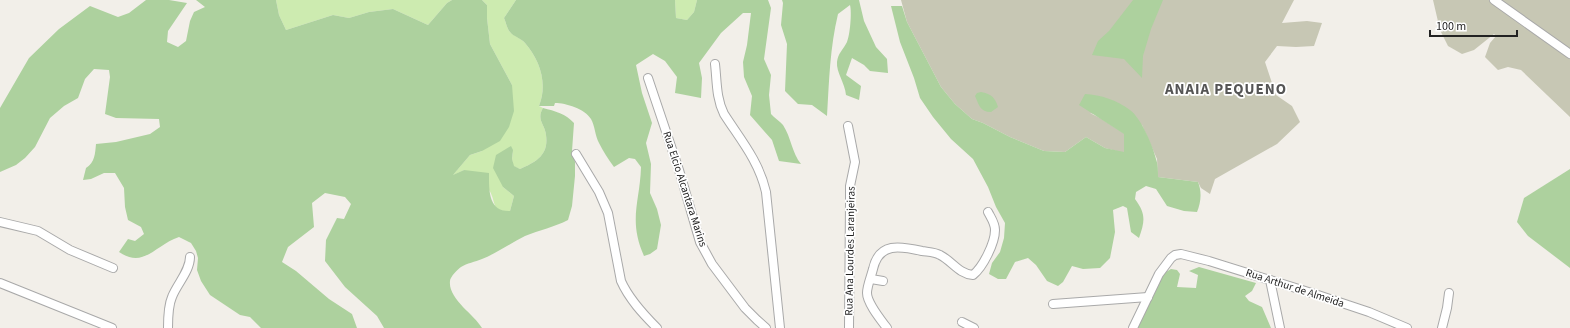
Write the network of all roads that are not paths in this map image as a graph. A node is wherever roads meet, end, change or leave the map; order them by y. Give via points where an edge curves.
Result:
1 (1494, 0) edge
2 (1570, 54) edge
3 (715, 64) dead end
4 (648, 78) dead end
5 (848, 126) dead end
6 (576, 154) dead end
7 (988, 212) dead end
8 (0, 222) edge
9 (190, 257) dead end
10 (113, 268) dead end
11 (871, 279) junction
12 (1270, 280) junction
13 (883, 281) dead end
14 (0, 283) edge
15 (1449, 293) dead end
16 (1148, 297) junction
17 (1053, 304) dead end
18 (962, 322) dead end
19 (112, 328) edge
20 (168, 328) edge
21 (657, 328) edge
22 (766, 328) edge
23 (780, 328) edge
24 (849, 328) edge
25 (887, 328) edge
26 (974, 328) edge
27 (1132, 328) edge
28 (1280, 328) edge
29 (1407, 328) edge
30 (1442, 328) edge

1 - 2 street
3 - 23 street via 719,104 763,178
4 - 22 street, Rua Elcio Alcantara Marins via 700,242 712,264 745,308
5 - 24 street, Rua Ana Lourdes Laranjeiras via 855,162 850,192
6 - 21 street via 608,213 625,291
7 - 11 street via 994,223 994,236 984,262 973,275 962,272 939,254 901,247 882,251 876,258
8 - 10 street via 38,232 70,250
9 - 20 street via 188,268 171,299
11 - 13 street
11 - 25 street via 868,299
12 - 16 street, Rua Arthur de Almeida via 1181,254 1175,255 1165,265
12 - 28 street
12 - 29 street, Rua Arthur de Almeida via 1369,312
14 - 19 street
15 - 30 street
16 - 17 street
16 - 27 street
18 - 26 street

